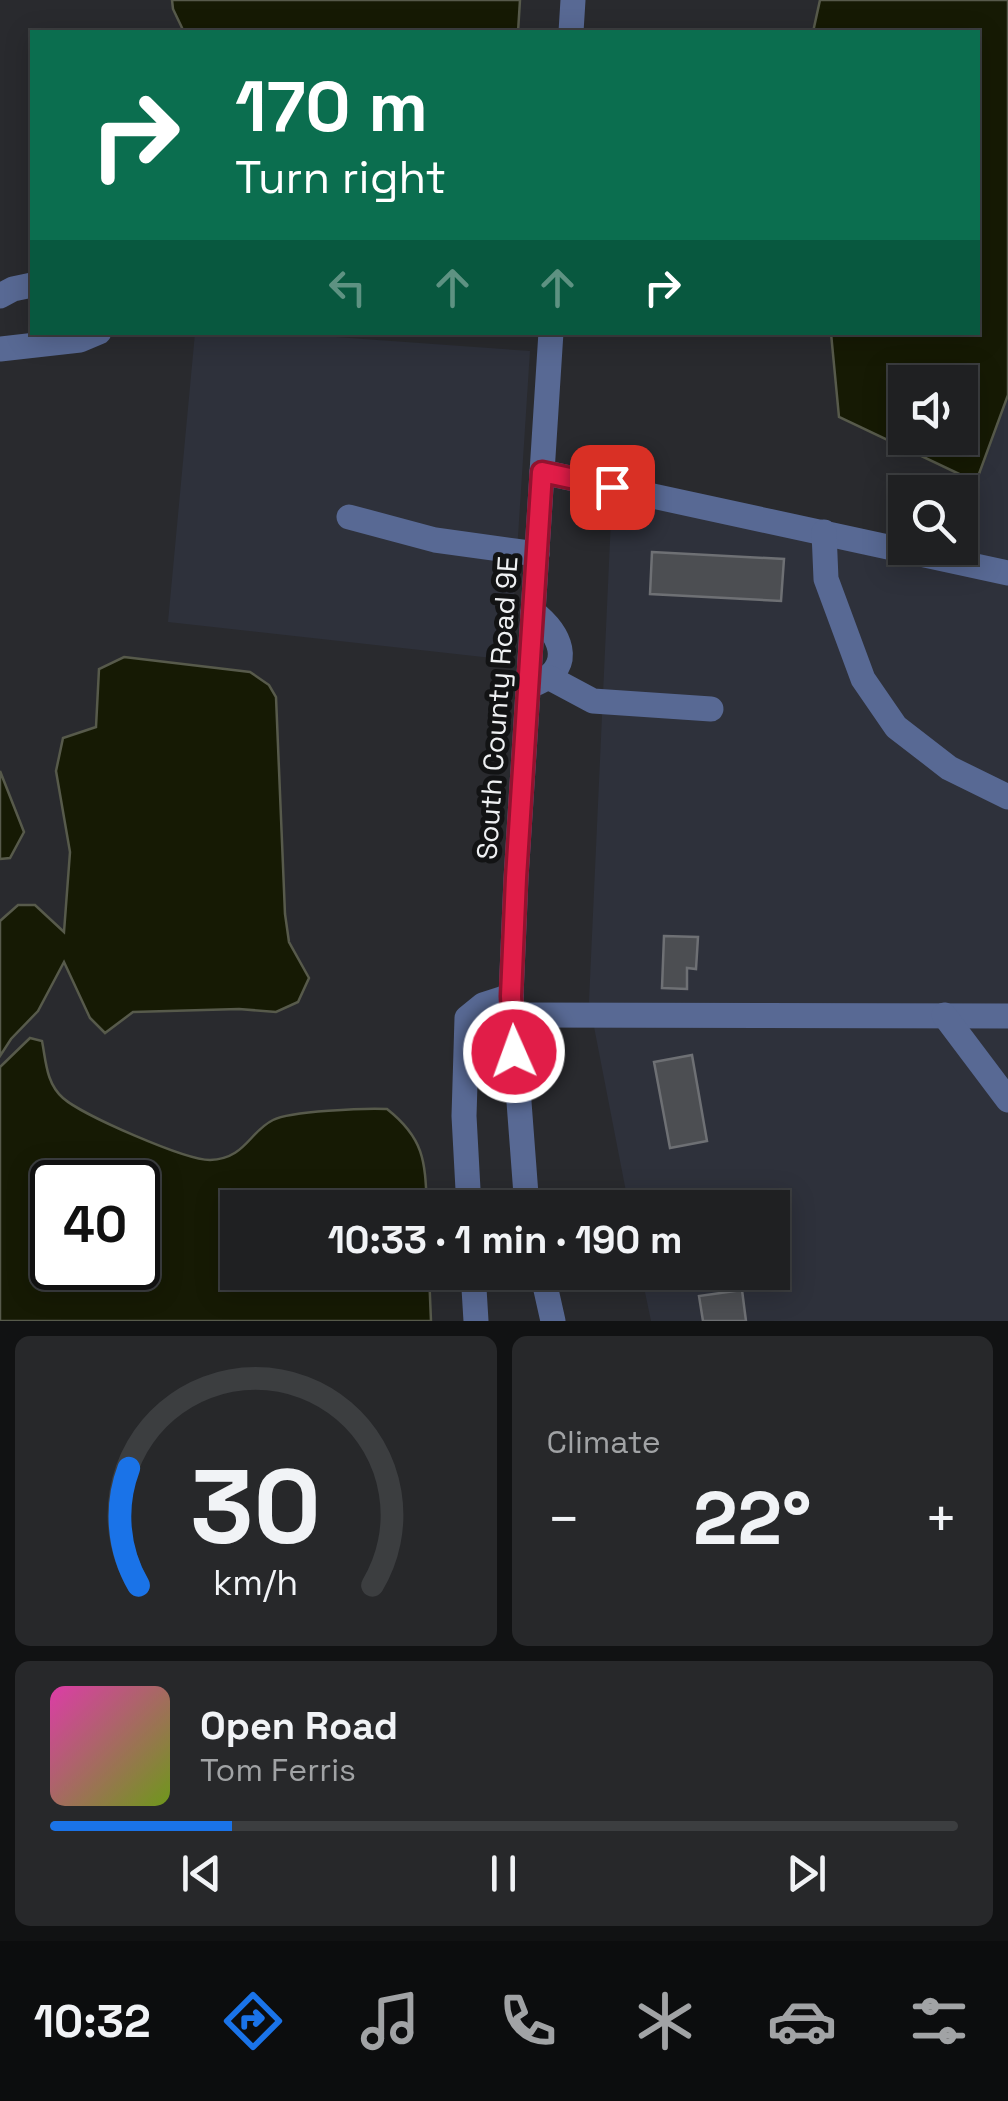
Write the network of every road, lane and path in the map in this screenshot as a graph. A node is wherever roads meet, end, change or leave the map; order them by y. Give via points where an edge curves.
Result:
1 (573, 0) edge
2 (571, 30) edge
3 (30, 286) edge
4 (0, 296) edge
5 (92, 335) edge
6 (551, 335) edge
7 (0, 350) edge
8 (542, 472) junction
9 (348, 518) dead end
10 (824, 532) junction
11 (537, 554) junction
12 (1008, 572) edge
13 (539, 682) junction
14 (711, 709) dead end
15 (1008, 796) edge
16 (512, 1005) junction
17 (944, 1016) junction
18 (1008, 1016) edge
19 (1008, 1100) edge
20 (469, 1190) edge
21 (526, 1190) edge
22 (475, 1290) edge
23 (546, 1290) edge
24 (476, 1321) edge
25 (553, 1321) edge

1 - 2 street
3 - 4 street
5 - 7 street
6 - 8 street, South County Road 9E
8 - 10 street
8 - 11 street, South County Road 9E
9 - 11 street via 435,540
10 - 12 street
10 - 15 street via 826,579 863,680 896,728 949,768
11 - 13 street, South County Road 9E
13 - 14 street via 593,701
13 - 16 street, South County Road 9E
16 - 17 street
16 - 20 street via 484,1005 468,1018
16 - 21 street, South County Road 9E
17 - 18 street
17 - 19 street
22 - 24 street
23 - 25 street

